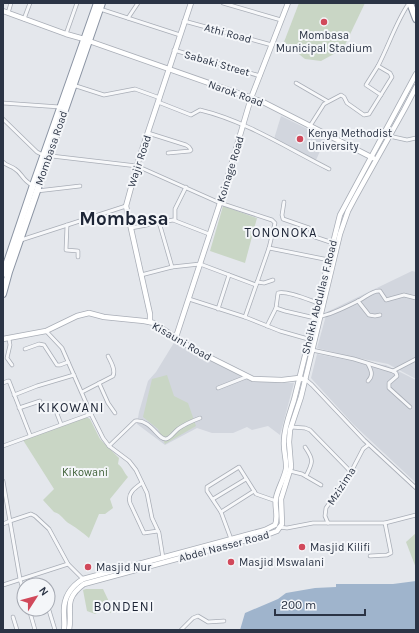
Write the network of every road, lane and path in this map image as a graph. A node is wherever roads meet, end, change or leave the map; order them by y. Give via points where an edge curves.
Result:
1 (11, 3) edge
2 (30, 3) edge
3 (77, 3) edge
4 (138, 3) edge
5 (191, 3) edge
6 (223, 3) edge
7 (288, 3) edge
8 (410, 3) edge
9 (99, 5) edge
10 (5, 12) edge
11 (128, 18) junction
12 (416, 18) edge
13 (24, 19) junction
14 (281, 20) junction
15 (184, 21) junction
16 (66, 34) junction
17 (180, 35) junction
18 (86, 40) junction
19 (272, 45) junction
20 (84, 48) junction
21 (174, 50) junction
22 (378, 66) junction
23 (168, 69) junction
24 (416, 74) edge
25 (260, 76) junction
26 (296, 83) dead end
27 (73, 85) junction
28 (416, 87) edge
29 (381, 95) junction
30 (252, 98) junction
31 (159, 100) junction
32 (328, 101) junction
33 (3, 103) edge
34 (60, 107) junction
35 (3, 119) edge
36 (244, 126) junction
37 (310, 126) junction
38 (148, 133) junction
39 (389, 136) junction
40 (416, 138) edge
41 (168, 153) dead end
42 (371, 157) junction
43 (45, 158) junction
44 (376, 160) junction
45 (3, 162) edge
46 (137, 166) junction
47 (330, 169) dead end
48 (33, 185) junction
49 (80, 186) dead end
50 (186, 187) junction
51 (37, 191) junction
52 (284, 202) dead end
53 (220, 203) junction
54 (126, 206) junction
55 (175, 220) junction
56 (159, 222) junction
57 (67, 225) junction
58 (130, 228) junction
59 (209, 234) junction
60 (20, 241) junction
61 (333, 243) junction
62 (269, 248) junction
63 (78, 257) dead end
64 (329, 260) junction
65 (200, 264) junction
66 (172, 267) junction
67 (3, 271) edge
68 (141, 275) junction
69 (229, 275) junction
70 (273, 280) dead end
71 (256, 284) junction
72 (3, 294) edge
73 (416, 298) edge
74 (189, 299) junction
75 (358, 301) junction
76 (318, 303) junction
77 (276, 308) junction
78 (218, 309) junction
79 (380, 315) dead end
80 (321, 316) junction
81 (245, 317) junction
82 (314, 318) junction
83 (150, 322) junction
84 (267, 326) junction
85 (46, 331) junction
86 (176, 337) junction
87 (3, 339) edge
88 (9, 339) junction
89 (308, 339) junction
90 (25, 349) dead end
91 (312, 350) junction
92 (108, 356) dead end
93 (416, 359) edge
94 (68, 362) junction
95 (368, 364) junction
96 (12, 365) dead end
97 (393, 371) junction
98 (74, 375) junction
99 (246, 377) junction
100 (302, 381) junction
101 (368, 381) dead end
102 (99, 383) junction
103 (3, 384) edge
104 (218, 388) dead end
105 (82, 392) junction
106 (14, 395) junction
107 (40, 401) dead end
108 (54, 406) dead end
109 (410, 407) dead end
110 (19, 408) junction
111 (115, 413) dead end
112 (91, 414) junction
113 (200, 418) dead end
114 (61, 424) junction
115 (291, 427) junction
116 (30, 436) junction
117 (364, 440) junction
118 (368, 445) junction
119 (3, 446) edge
120 (109, 446) junction
121 (305, 447) dead end
122 (363, 449) junction
123 (290, 471) junction
124 (351, 472) junction
125 (306, 476) junction
126 (246, 479) junction
127 (3, 481) edge
128 (142, 483) junction
129 (321, 485) dead end
130 (416, 488) edge
131 (254, 491) junction
132 (213, 499) junction
133 (276, 501) junction
134 (221, 512) junction
135 (416, 515) edge
136 (10, 521) junction
137 (328, 523) junction
138 (385, 523) junction
139 (3, 524) edge
140 (275, 525) junction
141 (280, 528) junction
142 (158, 531) junction
143 (231, 540) junction
144 (179, 556) junction
145 (370, 556) dead end
146 (163, 558) junction
147 (68, 564) junction
148 (150, 564) junction
149 (20, 577) edge
150 (26, 577) edge
151 (83, 579) junction
152 (16, 580) edge
153 (3, 585) edge
154 (13, 617) dead end
155 (31, 617) edge
156 (51, 617) edge
157 (224, 621) dead end
158 (17, 630) edge
159 (35, 630) edge
160 (55, 630) edge
161 (64, 630) edge
162 (69, 630) edge
163 (181, 630) edge

1 - 10 street
2 - 13 street
3 - 16 street
4 - 11 street
5 - 15 main road, Wajir Road
6 - 14 street
7 - 14 main road, Koinage Road
8 - 12 highway
8 - 22 street via 400,16
9 - 11 street
9 - 18 highway, Mombasa Road
10 - 13 main road, Narok Road
11 - 17 street
13 - 16 main road, Narok Road
14 - 19 main road, Koinage Road
15 - 17 main road, Wajir Road
15 - 19 street, Athi Road
16 - 18 main road, Narok Road
17 - 21 main road, Wajir Road
18 - 20 highway, Mombasa Road
18 - 23 main road, Narok Road
19 - 25 main road, Koinage Road
20 - 27 highway, Mombasa Road
20 - 34 highway, Mombasa Road
21 - 23 main road, Wajir Road
21 - 25 street, Sabaki Street
22 - 29 street via 392,74
22 - 29 street via 366,85
23 - 30 main road, Narok Road
23 - 31 main road, Wajir Road
24 - 42 main road, Sheikh Abdullas F.Road
25 - 30 main road, Koinage Road
26 - 32 street
27 - 31 street via 104,95 136,89
27 - 43 highway, Mombasa Road
28 - 39 main road, Sheikh Abdullas F.Road
29 - 32 street via 367,115 347,103 343,95
30 - 36 main road, Koinage Road
30 - 37 main road, Narok Road
31 - 36 street via 191,115 201,110
31 - 38 main road, Wajir Road
32 - 37 street
33 - 34 street
34 - 43 highway, Mombasa Road
35 - 43 street
36 - 47 street
36 - 53 main road, Koinage Road
37 - 42 main road, Narok Road
38 - 41 street via 189,146 191,150
38 - 46 main road, Wajir Road
39 - 40 street via 407,140
39 - 44 main road, Sheikh Abdullas F.Road
42 - 44 main road, Narok Road
42 - 61 main road, Sheikh Abdullas F.Road via 340,215
43 - 46 street
43 - 48 highway, Mombasa Road
43 - 51 highway, Mombasa Road
44 - 80 main road, Sheikh Abdullas F.Road via 356,196 340,234
45 - 48 street via 15,168 25,181
46 - 50 street
46 - 54 main road, Wajir Road
48 - 67 highway, Mombasa Road
49 - 51 street
50 - 53 street
50 - 55 street via 175,209
51 - 60 highway, Mombasa Road
52 - 61 street via 283,219 309,228 315,238
53 - 59 main road, Koinage Road
53 - 62 street via 274,221
54 - 57 street
54 - 58 main road, Wajir Road
55 - 56 street
55 - 59 street
56 - 58 street
56 - 66 street
57 - 60 street
57 - 63 street via 66,250 78,251
58 - 68 main road, Wajir Road
59 - 65 main road, Koinage Road
60 - 72 highway, Mombasa Road
61 - 64 main road, Sheikh Abdullas F.Road
62 - 64 street
62 - 71 street
64 - 76 main road, Sheikh Abdullas F.Road
65 - 66 street
65 - 69 street
65 - 74 main road, Koinage Road
66 - 68 street
68 - 83 main road, Wajir Road
69 - 71 street
69 - 78 street
70 - 71 street
71 - 81 street
73 - 75 street via 404,295 386,300 378,290
74 - 78 street
74 - 86 main road, Koinage Road
75 - 79 street via 369,315
75 - 80 street
76 - 77 street via 279,292
76 - 82 main road, Sheikh Abdullas F.Road
77 - 82 street
77 - 84 street
78 - 81 street
80 - 91 main road, Sheikh Abdullas F.Road
81 - 84 street
82 - 89 main road, Sheikh Abdullas F.Road
83 - 85 main road, Kisauni Road via 87,313
83 - 86 main road, Kisauni Road
84 - 89 street
85 - 88 main road, Kisauni Road
85 - 94 street via 62,348
86 - 99 main road, Kisauni Road
87 - 88 main road, Kisauni Road
88 - 96 street via 7,358
89 - 100 main road, Sheikh Abdullas F.Road
90 - 94 street via 39,344 44,345 57,364
91 - 95 street
91 - 100 main road, Sheikh Abdullas F.Road
92 - 102 street via 113,367 113,376
93 - 97 street
94 - 98 street
95 - 97 street
95 - 101 street via 372,374
97 - 109 street via 397,376 389,383 389,388
98 - 105 street
98 - 106 street
99 - 100 main road, Kisauni Road
99 - 104 street
100 - 115 main road, Sheikh Abdullas F.Road
100 - 117 street via 312,385
100 - 133 main road, Sheikh Abdullas F.Road via 284,437 286,469
102 - 105 street
102 - 111 street
103 - 106 street via 9,381
105 - 112 street
106 - 110 street
107 - 110 street
108 - 114 street
110 - 116 street
112 - 114 street
112 - 120 street
113 - 120 street via 189,422 164,439 150,426 135,421
114 - 116 street
115 - 123 main road, Sheikh Abdullas F.Road
115 - 124 street via 305,428 312,432
116 - 119 street
117 - 118 street
117 - 122 street
118 - 122 street
118 - 130 street
120 - 128 street via 131,463
121 - 125 street via 312,462
122 - 124 street, Mzizima
123 - 125 street
123 - 141 main road, Sheikh Abdullas F.Road via 281,499
124 - 137 street, Mzizima via 324,512
125 - 129 street
126 - 131 street
126 - 132 street
126 - 132 street via 239,467 234,469 207,487 206,491
127 - 136 street
128 - 142 street
128 - 142 street via 133,490 128,499 144,533
131 - 133 street via 259,496
131 - 134 street
132 - 134 street
133 - 140 main road, Sheikh Abdullas F.Road
134 - 143 street
135 - 138 street, Abdel Nasser Road
136 - 139 street
136 - 147 street via 31,514 35,516 50,529
136 - 149 street
137 - 138 street, Abdel Nasser Road
137 - 141 street, Abdel Nasser Road
138 - 145 street via 391,553
140 - 141 street
140 - 143 main road, Abdel Nasser Road via 267,530
141 - 144 main road, Abdel Nasser Road via 269,534
142 - 146 street
143 - 144 main road, Abdel Nasser Road
144 - 146 main road, Abdel Nasser Road
144 - 148 main road, Abdel Nasser Road
146 - 148 main road, Abdel Nasser Road
147 - 150 street
147 - 151 street
148 - 151 main road, Abdel Nasser Road
148 - 162 main road, Abdel Nasser Road via 80,587 70,604
151 - 161 main road, Abdel Nasser Road via 66,597
152 - 153 street
154 - 158 street
155 - 159 street
156 - 160 street
157 - 163 street via 208,622 198,616

